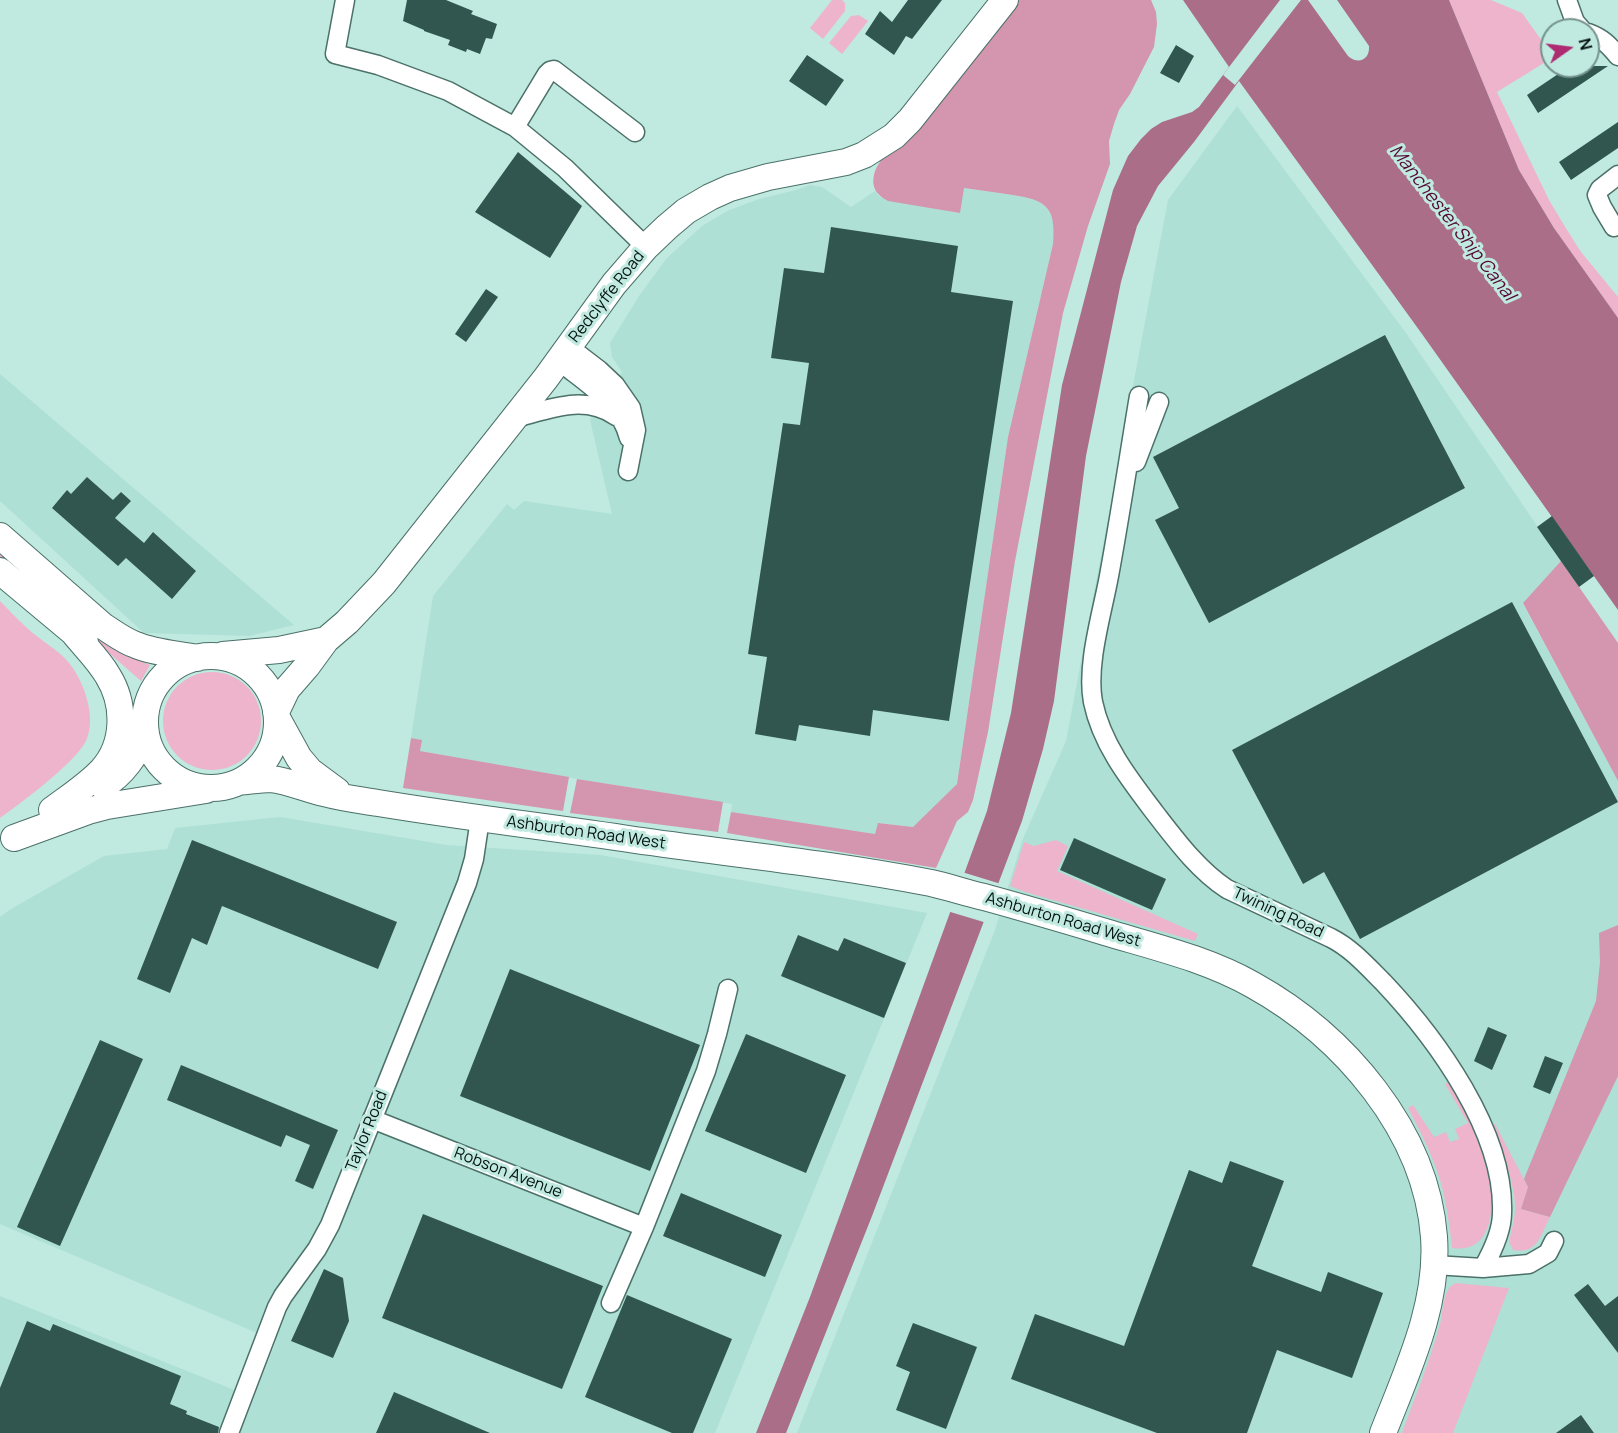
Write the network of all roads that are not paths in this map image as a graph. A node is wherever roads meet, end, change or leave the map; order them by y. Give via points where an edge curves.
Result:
1 (345, 0) edge
2 (1005, 0) edge
3 (1567, 0) edge
4 (1574, 18) edge
5 (1600, 39) edge
6 (1618, 56) edge
7 (515, 127) junction
8 (635, 132) dead end
9 (1618, 175) edge
10 (1614, 227) dead end
11 (646, 247) junction
12 (564, 354) junction
13 (1139, 396) dead end
14 (1159, 402) dead end
15 (515, 418) junction
16 (624, 424) junction
17 (631, 451) junction
18 (628, 471) dead end
19 (1123, 494) junction
20 (0, 536) edge
21 (0, 571) edge
22 (74, 633) junction
23 (326, 640) junction
24 (204, 657) junction
25 (277, 715) junction
26 (146, 725) junction
27 (229, 785) junction
28 (347, 798) junction
29 (52, 810) junction
30 (480, 819) junction
31 (7, 843) edge
32 (728, 989) dead end
33 (372, 1119) junction
34 (644, 1227) junction
35 (1554, 1241) dead end
36 (1434, 1265) junction
37 (1483, 1268) junction
38 (611, 1303) dead end
39 (229, 1433) edge
40 (1383, 1433) edge

1 - 7 street via 335,54 378,64 448,91
2 - 11 main road, Redclyffe Road via 910,120 886,142 846,162 730,188 686,211
3 - 4 street
5 - 6 street
7 - 8 street via 547,74 554,69
7 - 11 street via 565,168
9 - 10 street via 1597,195
11 - 12 main road, Redclyffe Road
12 - 15 main road, Redclyffe Road
12 - 16 street via 613,405
12 - 17 street via 599,370 624,397 636,430
13 - 19 street
14 - 19 street
15 - 16 street via 582,404 598,406
15 - 23 main road, Redclyffe Road via 384,583
16 - 17 street
17 - 18 street
19 - 37 street, Twining Road via 1092,680 1097,719 1108,745 1174,837 1215,882 1347,948 1396,996 1439,1050 1471,1101 1498,1172 1502,1217
20 - 24 main road via 120,637 153,650
21 - 22 main road
22 - 26 main road via 123,675 135,692
22 - 29 main road via 108,676 116,692 121,726 109,762
23 - 24 main road, Redclyffe Road via 279,651
23 - 25 main road, Redclyffe Road via 287,689
24 - 25 main road via 229,658 246,666 266,686
24 - 26 main road via 178,665 162,678 151,695
25 - 27 main road via 268,756 256,771
25 - 28 main road, Ashburton Road West via 299,758
26 - 27 main road via 153,753 180,780 199,787
26 - 29 main road via 137,752 122,772
27 - 28 main road, Ashburton Road West via 266,779
27 - 31 main road via 106,806
28 - 30 main road, Ashburton Road West
29 - 31 main road
30 - 33 street, Taylor Road via 467,883
30 - 36 main road, Ashburton Road West via 935,884 1222,969 1273,996 1316,1028 1356,1066 1378,1095 1402,1132 1423,1183 1434,1238
32 - 34 street via 706,1071
33 - 34 street, Robson Avenue
33 - 39 street, Taylor Road via 330,1225 283,1296
34 - 38 street
35 - 37 street via 1548,1253 1529,1264
36 - 37 street
36 - 40 main road, Ashburton Road West via 1425,1318

